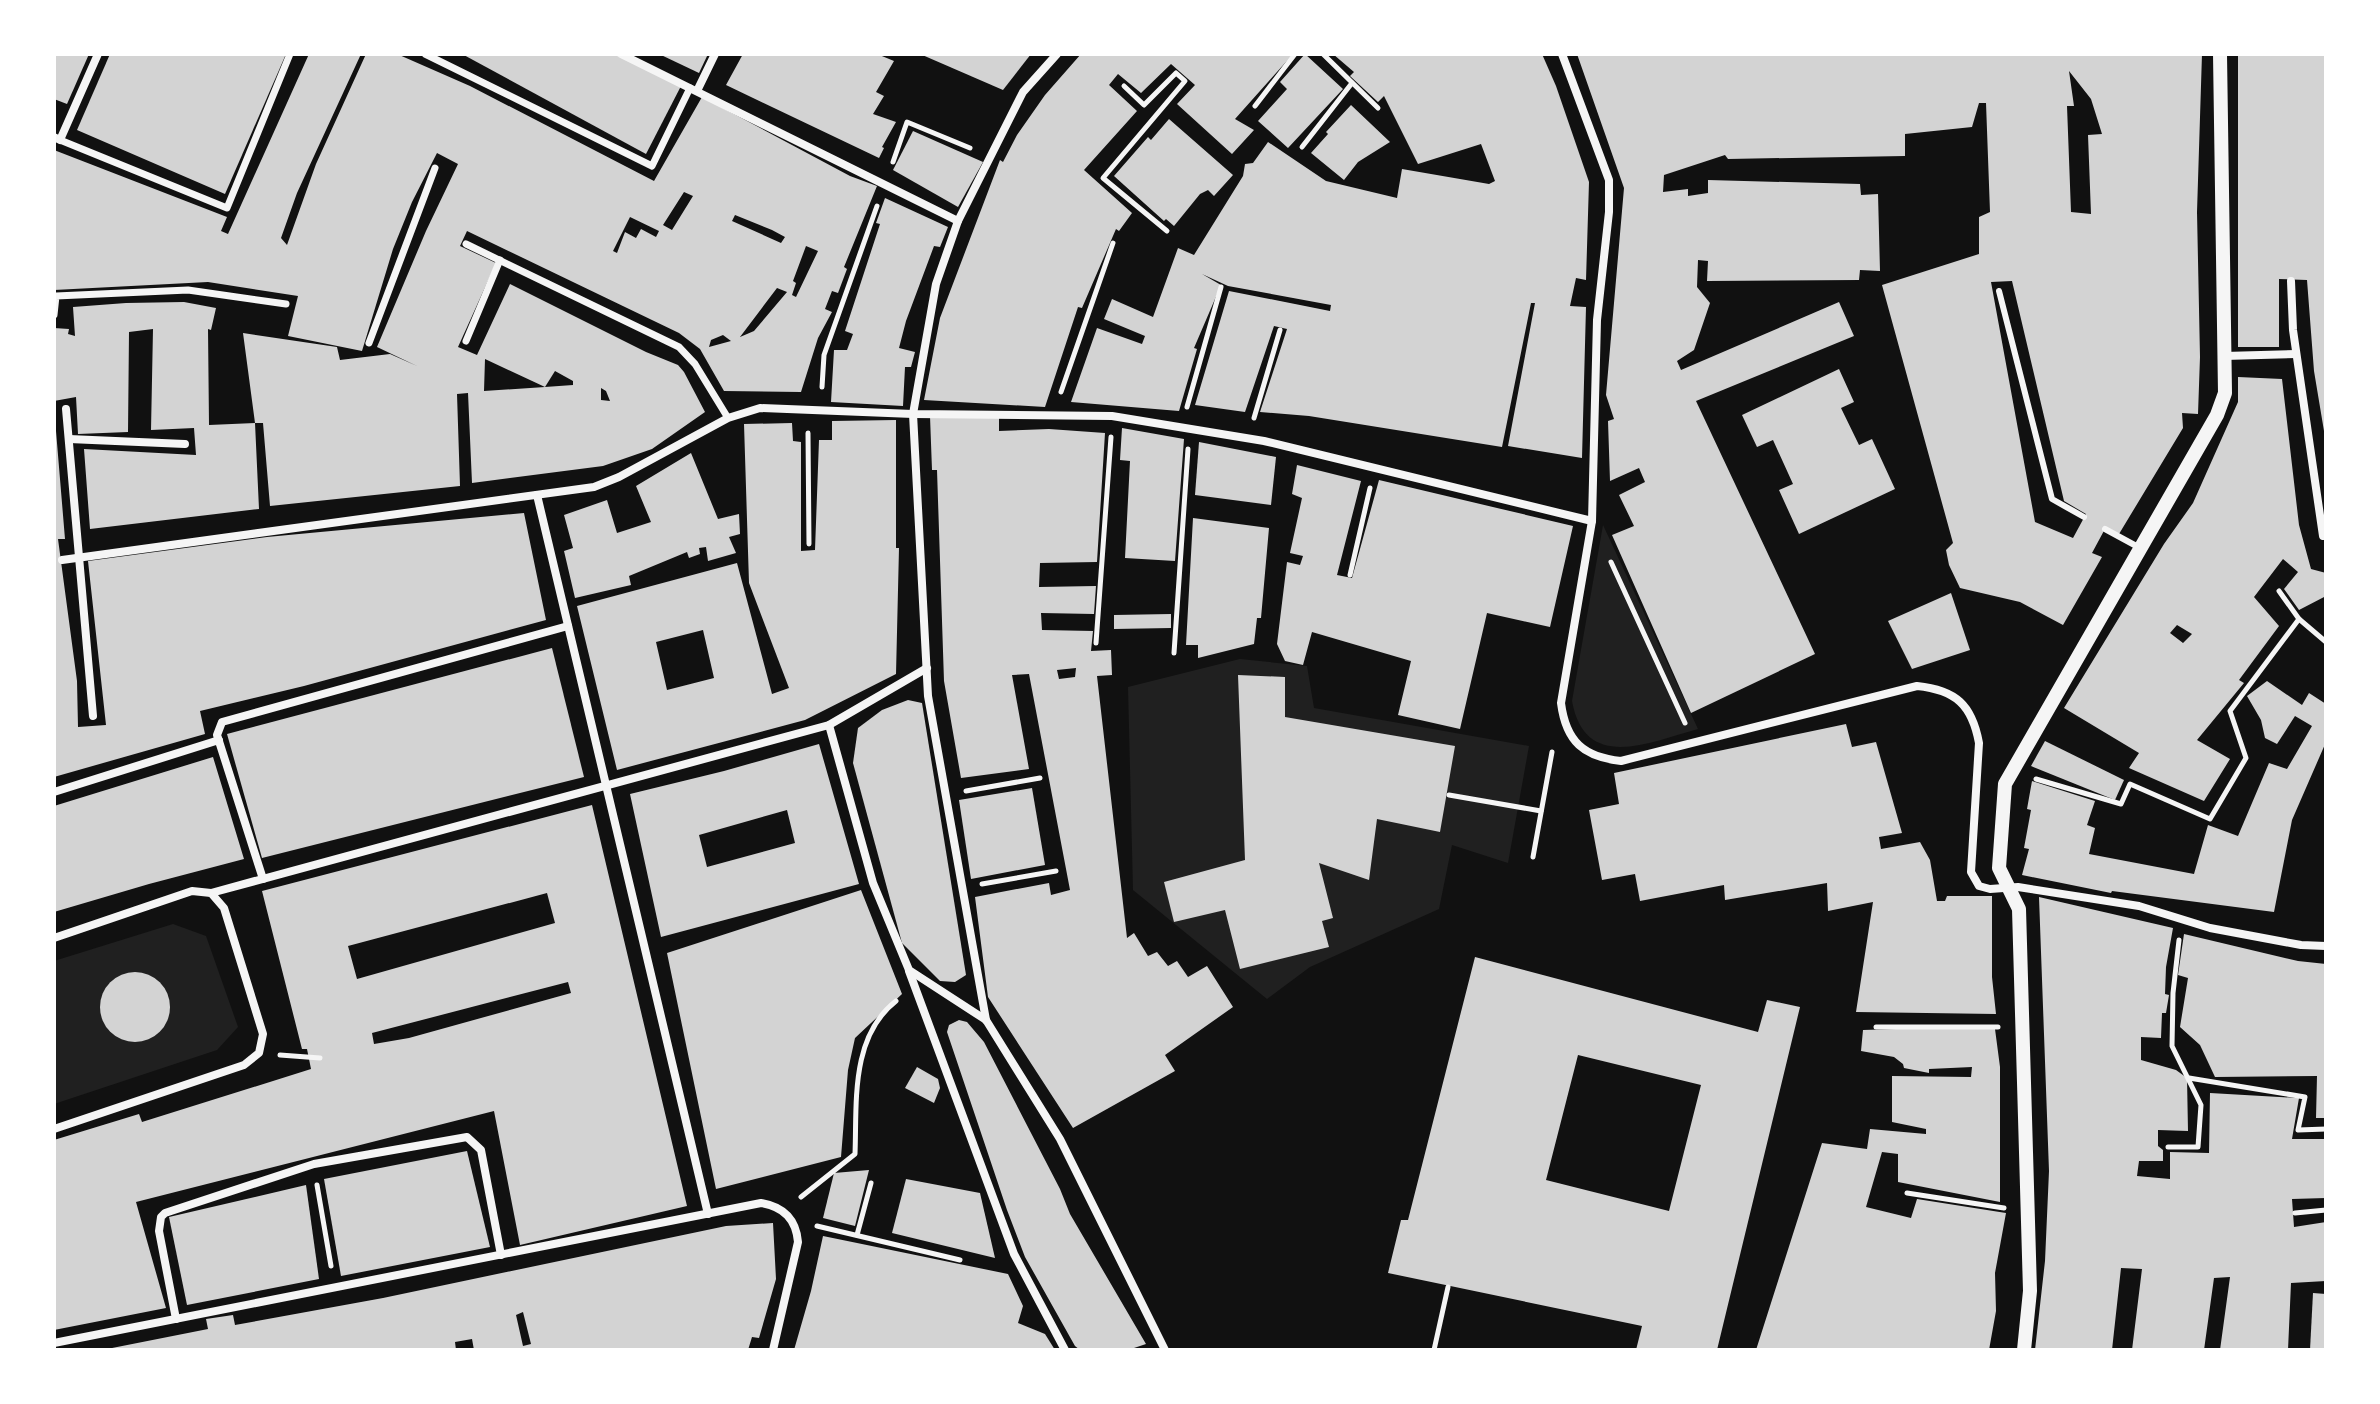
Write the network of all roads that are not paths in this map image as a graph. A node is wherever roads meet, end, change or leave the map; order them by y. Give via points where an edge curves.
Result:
1 (98, 54) edge
2 (290, 54) edge
3 (425, 54) edge
4 (621, 54) edge
5 (715, 54) edge
6 (1057, 54) edge
7 (1562, 54) edge
8 (2220, 54) edge
9 (694, 90) junction
10 (57, 139) edge
11 (435, 168) dead end
12 (958, 221) junction
13 (466, 244) dead end
14 (500, 260) junction
15 (2291, 281) dead end
16 (1999, 291) dead end
17 (286, 304) dead end
18 (54, 315) edge
19 (466, 341) dead end
20 (369, 343) dead end
21 (2296, 354) junction
22 (2224, 356) junction
23 (66, 409) dead end
24 (913, 414) junction
25 (728, 418) junction
26 (69, 439) junction
27 (185, 444) dead end
28 (537, 495) junction
29 (2084, 517) dead end
30 (1592, 521) junction
31 (2105, 529) dead end
32 (2323, 536) dead end
33 (2141, 549) junction
34 (79, 557) junction
35 (62, 560) dead end
36 (568, 626) junction
37 (927, 668) junction
38 (93, 716) dead end
39 (829, 725) junction
40 (219, 740) junction
41 (606, 786) junction
42 (54, 792) edge
43 (263, 879) junction
44 (2009, 888) junction
45 (211, 893) junction
46 (54, 938) edge
47 (2326, 946) edge
48 (909, 970) junction
49 (986, 1020) junction
50 (54, 1129) edge
51 (708, 1214) junction
52 (501, 1255) junction
53 (176, 1319) junction
54 (54, 1343) edge
55 (1162, 1349) edge
56 (773, 1350) edge
57 (1065, 1350) edge
58 (2024, 1350) edge

1 - 10 street
2 - 10 street via 227,208
3 - 9 street via 652,166
4 - 9 street
5 - 9 street
6 - 12 street via 1023,92
7 - 30 street via 1609,180 1597,320
8 - 22 street
9 - 12 street
11 - 20 street
12 - 24 street via 936,284
13 - 14 street
14 - 19 street
14 - 25 street via 679,347
15 - 21 street
16 - 29 lane via 2052,499
17 - 18 street via 188,290 56,296
21 - 22 street
21 - 32 street
22 - 33 street via 2225,393 2217,415
23 - 26 street
24 - 25 street via 760,408
24 - 30 street via 1112,416 1249,438
24 - 37 street
25 - 28 street via 607,483
26 - 27 street
26 - 34 street
28 - 34 street
28 - 36 street
30 - 44 street via 1561,703 1563,721 1585,751 1621,761 1917,686 1935,688 1967,708 1976,725 1971,872 1979,886
31 - 33 lane
33 - 44 street via 2005,784 1999,868
34 - 35 street
34 - 38 street
36 - 40 street via 226,719 217,731
36 - 41 street
37 - 39 street
37 - 49 street
39 - 41 street
39 - 48 street via 873,883
40 - 42 street
40 - 43 street
41 - 43 street
41 - 51 street
43 - 45 street
44 - 47 street via 2139,906 2210,928
44 - 58 street via 2019,909 2023,1027 2030,1291
45 - 46 street via 192,891
45 - 50 street via 224,908 259,1020 259,1053 244,1065
48 - 49 street
48 - 57 street via 1014,1254
49 - 55 street via 1060,1139
51 - 52 street
51 - 56 street via 761,1203 784,1210 797,1230
52 - 53 street
52 - 53 street via 481,1150 467,1137 314,1164 161,1217 159,1231
53 - 54 street

